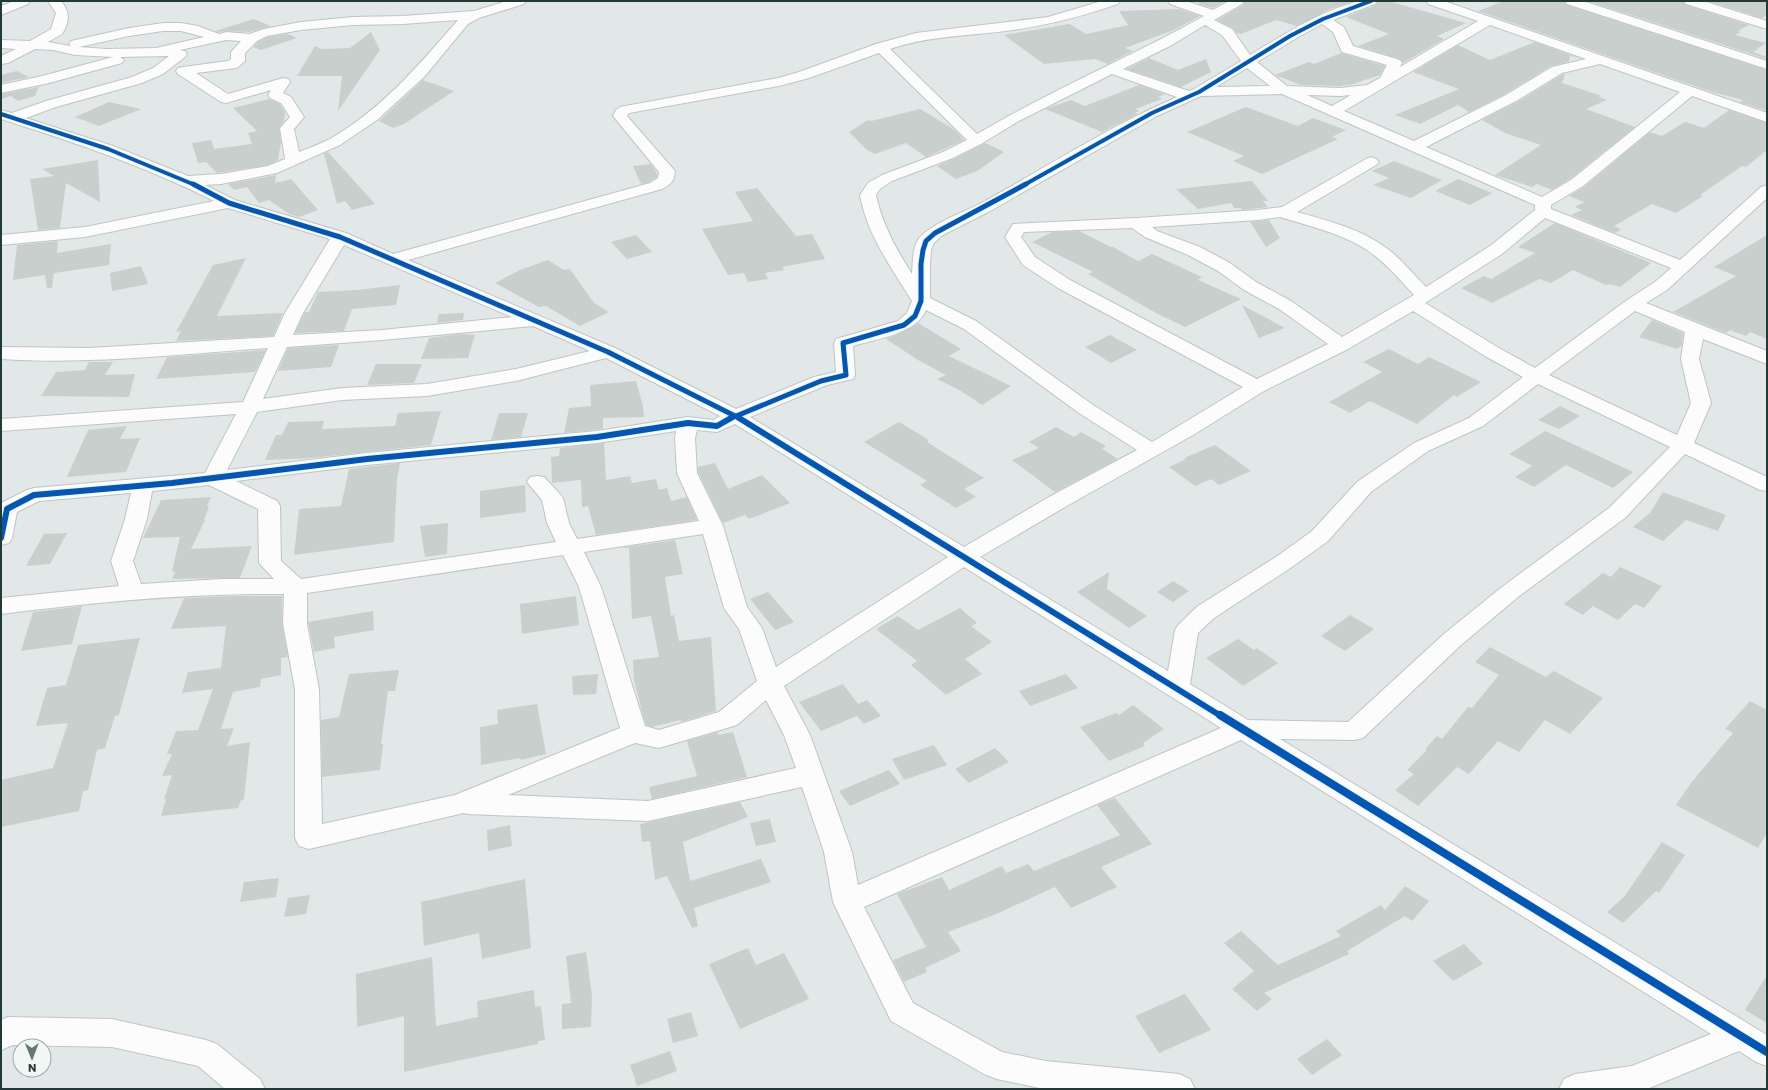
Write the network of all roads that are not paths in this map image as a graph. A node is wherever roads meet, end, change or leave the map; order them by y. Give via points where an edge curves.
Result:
1 (24, 1) edge
2 (54, 1) edge
3 (520, 1) edge
4 (1114, 1) edge
5 (1174, 1) edge
6 (1238, 1) edge
7 (1372, 1) edge
8 (1432, 1) edge
9 (1571, 1) edge
10 (1690, 1) edge
11 (1, 10) edge
12 (476, 15) junction
13 (1209, 17) junction
14 (1331, 19) junction
15 (1488, 21) junction
16 (1767, 24) edge
17 (217, 37) junction
18 (252, 38) junction
19 (1, 44) edge
20 (34, 45) junction
21 (174, 47) junction
22 (881, 47) junction
23 (65, 49) junction
24 (148, 53) junction
25 (2, 60) edge
26 (1600, 60) junction
27 (1247, 61) junction
28 (1767, 65) edge
29 (1110, 69) junction
30 (75, 71) junction
31 (183, 71) junction
32 (1386, 79) junction
33 (1372, 88) junction
34 (1, 89) edge
35 (1284, 90) junction
36 (1690, 91) junction
37 (1193, 94) junction
38 (57, 102) junction
39 (1333, 111) junction
40 (6, 116) edge
41 (1767, 118) edge
42 (976, 141) junction
43 (1414, 147) junction
44 (293, 160) junction
45 (1371, 162) dead end
46 (186, 181) junction
47 (1767, 190) edge
48 (229, 203) junction
49 (1543, 207) junction
50 (1281, 212) junction
51 (1136, 223) junction
52 (340, 237) junction
53 (1, 240) edge
54 (392, 259) junction
55 (1683, 267) junction
56 (1419, 300) junction
57 (921, 301) junction
58 (1632, 304) junction
59 (537, 321) junction
60 (1696, 329) junction
61 (281, 341) junction
62 (1341, 345) junction
63 (1, 352) edge
64 (608, 352) junction
65 (1767, 358) edge
66 (1536, 376) junction
67 (1257, 387) junction
68 (250, 407) junction
69 (735, 416) junction
70 (688, 423) junction
71 (1, 425) edge
72 (1683, 445) junction
73 (1151, 450) junction
74 (212, 478) junction
75 (537, 482) dead end
76 (143, 485) junction
77 (1767, 485) edge
78 (34, 494) junction
79 (1, 499) edge
80 (712, 526) junction
81 (1, 538) edge
82 (569, 547) junction
83 (964, 557) junction
84 (296, 587) junction
85 (133, 593) junction
86 (1, 606) edge
87 (770, 683) junction
88 (1177, 689) junction
89 (1243, 729) junction
90 (634, 733) junction
91 (811, 775) junction
92 (459, 804) junction
93 (847, 902) junction
94 (1, 1036) edge
95 (1741, 1036) junction
96 (1767, 1052) edge
97 (249, 1089) edge
98 (1179, 1089) edge
99 (1575, 1089) edge

1 - 11 street
2 - 20 street via 62,13 57,31
3 - 12 street
4 - 22 street via 1048,21 916,36
5 - 13 street
6 - 13 street
7 - 14 street
8 - 15 street
9 - 28 street
10 - 16 street
12 - 18 street via 301,26 264,33
12 - 44 street via 464,21 420,73 372,117 335,142
13 - 27 street via 1227,32
13 - 29 street via 1165,43
14 - 27 street
14 - 32 street via 1347,49 1395,63
15 - 26 street
15 - 32 street
17 - 18 street
17 - 21 street
17 - 23 street via 200,30 175,26 142,28
18 - 31 street via 238,52 238,61 232,65
19 - 20 street
20 - 23 street
20 - 25 street
21 - 24 street
21 - 31 street via 191,55 188,68
22 - 42 street
22 - 54 street via 779,82 625,110 620,116 667,171 666,180 656,186
23 - 24 street via 106,53
23 - 25 street
23 - 30 street via 75,57
24 - 30 street
24 - 38 street via 180,54 158,71 137,80
26 - 36 street
26 - 43 street via 1557,70 1511,98
27 - 35 street
27 - 37 street
29 - 37 street
29 - 42 street via 1014,118
30 - 34 street
30 - 38 street via 82,81 82,86 74,94
31 - 44 street via 226,99 283,82 275,95 286,100 297,117 287,128
32 - 33 street
33 - 35 street via 1340,92
33 - 39 street
35 - 37 street
35 - 39 street
36 - 41 street
36 - 49 street via 1577,184
37 - 57 street via 1152,113 935,233 926,241 923,250
38 - 40 street
39 - 43 street
40 - 46 street via 108,149
42 - 57 street via 948,155 887,178 874,186 868,195 884,243
43 - 49 street
44 - 46 street via 272,170 240,177
45 - 50 street
46 - 48 street
47 - 55 street
48 - 52 street
48 - 53 street via 85,232
49 - 55 street
49 - 56 street via 1496,250
50 - 51 street
50 - 56 street via 1347,233 1383,254
51 - 62 street via 1151,234 1194,251 1224,267 1250,286 1285,305
51 - 67 street via 1019,227 1013,237 1029,261 1064,284
52 - 54 street
52 - 61 street via 294,313
54 - 59 street
55 - 58 street via 1661,286
56 - 62 street
56 - 66 street via 1492,352
57 - 69 street via 916,316 904,325 843,343 846,375 821,381
57 - 73 street via 970,325 1086,409
58 - 60 street
58 - 66 street
59 - 61 street
59 - 64 street
60 - 65 street
60 - 72 street via 1690,359 1701,403
61 - 63 street via 97,353
61 - 68 street
62 - 67 street
64 - 68 street via 516,375 434,388 342,394
64 - 69 street
66 - 72 street
66 - 88 street via 1495,410 1476,422 1421,448 1386,470 1364,487 1320,536 1206,612 1187,630
67 - 73 street
68 - 71 street
68 - 74 street
69 - 70 street via 717,426
69 - 83 street
70 - 74 street via 597,437 367,459
70 - 80 street via 685,438 688,473
72 - 77 street
72 - 89 street via 1617,512 1510,592 1453,639 1354,731
73 - 83 street via 1056,502
74 - 76 street
74 - 84 street via 269,506 270,563
75 - 82 street via 552,498 558,522
76 - 78 street
76 - 85 street via 136,519 122,560
78 - 79 street
78 - 81 street via 7,508
80 - 82 street
80 - 87 street via 736,608 750,628
82 - 84 street
82 - 90 street via 590,587
83 - 87 street
83 - 88 street
84 - 85 street via 245,585
84 - 92 street via 295,624 307,689 309,838
85 - 86 street
87 - 90 street via 728,719 659,739
87 - 91 street via 797,735
88 - 89 street
89 - 93 street
89 - 95 street
90 - 92 street
91 - 92 street via 648,811
91 - 93 street via 838,852
93 - 98 street via 902,1012 997,1065 1046,1075
94 - 97 street via 8,1031 112,1033 206,1054
95 - 96 street
95 - 99 street via 1634,1080

